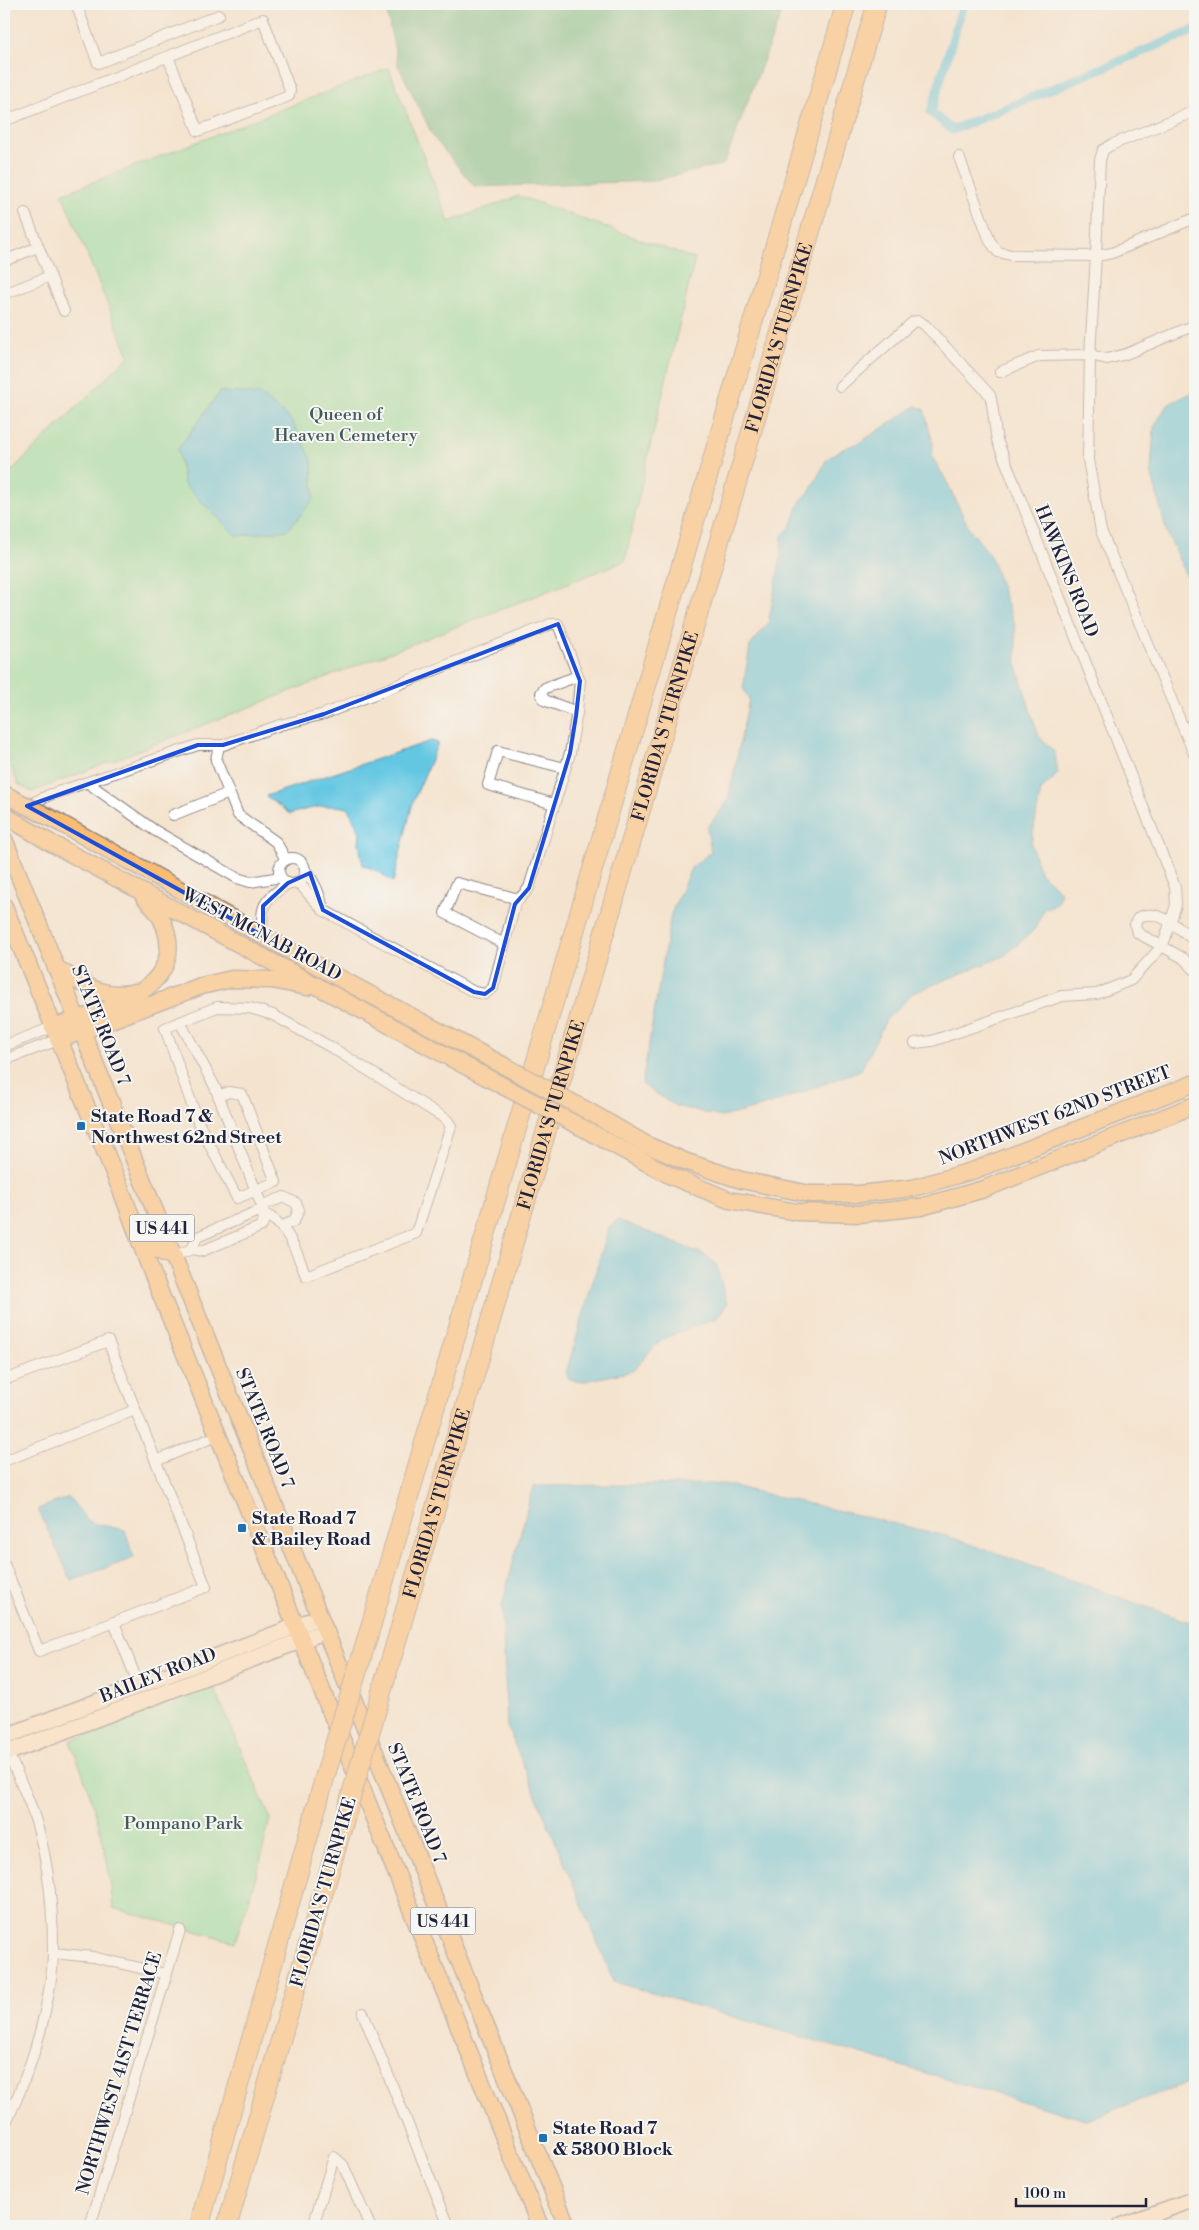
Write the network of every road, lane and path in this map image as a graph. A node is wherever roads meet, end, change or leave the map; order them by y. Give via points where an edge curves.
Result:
1 (76, 4) edge
2 (846, 4) edge
3 (878, 4) edge
4 (219, 15) dead end
5 (168, 57) junction
6 (1195, 111) edge
7 (4, 121) edge
8 (958, 157) dead end
9 (25, 213) dead end
10 (1195, 218) edge
11 (38, 248) junction
12 (1096, 256) junction
13 (4, 261) edge
14 (50, 276) junction
15 (4, 294) edge
16 (64, 310) dead end
17 (1195, 325) edge
18 (1090, 355) junction
19 (1000, 372) dead end
20 (840, 386) dead end
21 (578, 676) junction
22 (577, 712) junction
23 (219, 745) junction
24 (1195, 756) edge
25 (565, 768) junction
26 (88, 783) junction
27 (229, 793) junction
28 (4, 794) edge
29 (554, 804) junction
30 (173, 815) dead end
31 (4, 816) edge
32 (4, 839) edge
33 (286, 860) junction
34 (305, 870) junction
35 (289, 881) junction
36 (139, 890) junction
37 (519, 899) junction
38 (4, 906) edge
39 (323, 910) junction
40 (1172, 923) junction
41 (263, 936) junction
42 (1195, 941) edge
43 (504, 944) junction
44 (1163, 945) junction
45 (56, 968) junction
46 (1195, 970) edge
47 (145, 989) junction
48 (327, 991) junction
49 (180, 1022) junction
50 (80, 1025) junction
51 (56, 1033) junction
52 (915, 1042) dead end
53 (4, 1046) edge
54 (4, 1060) edge
55 (1195, 1083) edge
56 (218, 1096) junction
57 (1195, 1105) edge
58 (588, 1110) joint
59 (256, 1190) junction
60 (123, 1195) junction
61 (264, 1209) junction
62 (242, 1218) junction
63 (281, 1228) junction
64 (248, 1232) junction
65 (192, 1249) junction
66 (174, 1256) junction
67 (150, 1268) junction
68 (193, 1304) junction
69 (4, 1380) edge
70 (135, 1410) junction
71 (219, 1435) junction
72 (4, 1461) edge
73 (156, 1461) junction
74 (4, 1564) edge
75 (114, 1622) junction
76 (323, 1624) junction
77 (298, 1634) junction
78 (139, 1686) junction
79 (76, 1718) junction
80 (4, 1737) edge
81 (5, 1750) edge
82 (180, 1930) dead end
83 (53, 1952) junction
84 (166, 1974) junction
85 (363, 2013) dead end
86 (4, 2126) edge
87 (1195, 2199) edge
88 (1153, 2221) edge
89 (90, 2226) edge
90 (199, 2226) edge
91 (227, 2226) edge
92 (313, 2226) edge
93 (370, 2226) edge
94 (449, 2226) edge
95 (540, 2226) edge
96 (567, 2226) edge
97 (1120, 2226) edge

1 - 4 street via 98,63
2 - 90 highway, FLORIDA'S TURNPIKE, bridge via 326,1773
3 - 91 highway, FLORIDA'S TURNPIKE, bridge
5 - 5 street via 198,131 289,96 290,90 263,18
5 - 7 street
6 - 12 street via 1103,150
8 - 12 street via 990,241 998,252
9 - 11 street
10 - 12 street via 1112,253
11 - 13 street
11 - 14 street
12 - 18 street
14 - 15 street
14 - 16 street
17 - 18 street via 1126,354 1107,359
18 - 19 street via 1039,356
18 - 24 street via 1088,460 1102,531
20 - 40 street, HAWKINS ROAD via 918,321 990,395 997,440 1174,887 1176,906
21 - 22 street, WEST MCNAB ROAD
21 - 22 street via 545,688 541,693 544,700
21 - 23 street, WEST MCNAB ROAD via 558,624 551,624 324,714
22 - 25 street, WEST MCNAB ROAD
23 - 26 street, WEST MCNAB ROAD via 198,745
23 - 27 street via 216,760
25 - 29 street, WEST MCNAB ROAD
25 - 29 street via 498,751 488,785
26 - 31 street, WEST MCNAB ROAD via 49,795
26 - 35 street via 154,830 236,878 250,882
27 - 30 street
27 - 33 street via 238,815 276,842
28 - 41 main road, WEST MCNAB ROAD, bridge
29 - 37 street, WEST MCNAB ROAD via 529,888
31 - 36 main road, WEST MCNAB ROAD, bridge
32 - 45 main road, STATE ROAD 7 / US 441
33 - 34 street via 298,860
33 - 35 street via 279,870
34 - 35 street, WEST MCNAB ROAD via 303,877
34 - 39 street via 320,893
35 - 39 street, WEST MCNAB ROAD
35 - 41 street, WEST MCNAB ROAD via 263,906
36 - 47 main road via 162,919 168,950 164,967
36 - 48 main road, WEST MCNAB ROAD
37 - 43 street, WEST MCNAB ROAD
37 - 43 street via 457,883 445,913
38 - 51 main road, US 441
39 - 43 street, WEST MCNAB ROAD via 474,992 485,994 493,988
40 - 42 street
40 - 44 street
40 - 44 street via 1152,914 1139,917 1135,922 1138,933
41 - 58 main road, WEST MCNAB ROAD, bridge
44 - 46 street
44 - 52 street via 1131,980 1116,988 1096,994 1062,996 932,1041
45 - 47 main road via 100,993 126,994
45 - 50 main road, STATE ROAD 7 / US 441
47 - 50 main road
48 - 50 main road via 272,980 232,979
48 - 57 main road, WEST MCNAB ROAD, bridge via 671,1176 729,1200 798,1212 859,1214 921,1207 984,1189
49 - 56 street
49 - 59 street via 165,1028 198,1122 237,1198
49 - 63 street via 217,1007 250,1008 273,1015 350,1059 446,1119 451,1126 416,1233 306,1276 290,1238
50 - 51 main road
50 - 66 main road, STATE ROAD 7 / US 441
51 - 53 street
51 - 54 street
51 - 60 main road, US 441
55 - 58 main road, NORTHWEST 62ND STREET via 976,1170 913,1188 859,1194 810,1194 740,1180 647,1145
56 - 59 street
56 - 59 street via 229,1092 242,1094 276,1182
59 - 61 street
60 - 66 main road via 153,1247
60 - 67 main road, US 441
61 - 62 street
61 - 63 street
61 - 63 street via 284,1197 296,1203 299,1210 294,1221
61 - 64 street via 262,1226
62 - 64 street
62 - 65 street via 197,1237
64 - 65 street via 202,1251
65 - 66 street
66 - 68 main road, STATE ROAD 7 / US 441
67 - 68 main road via 174,1278
67 - 71 main road, US 441
68 - 76 main road, STATE ROAD 7 / US 441
69 - 70 street via 108,1341
70 - 72 street
70 - 73 street
71 - 73 street
71 - 77 main road, US 441
73 - 75 street via 206,1587
74 - 75 street via 39,1651
75 - 78 street
76 - 77 street, BAILEY ROAD
76 - 96 main road, STATE ROAD 7 / US 441
77 - 78 street, BAILEY ROAD
77 - 79 street, BAILEY ROAD
77 - 95 main road, US 441
78 - 79 street, BAILEY ROAD
79 - 80 street, BAILEY ROAD
79 - 81 street, BAILEY ROAD
81 - 83 street via 30,1806 42,1850 51,1900
82 - 84 street, NORTHWEST 41ST TERRACE
83 - 84 street via 92,1957
83 - 86 street via 36,2048 13,2111
84 - 89 street, NORTHWEST 41ST TERRACE
85 - 94 street
87 - 88 street
88 - 97 street
92 - 93 street via 334,2157 343,2165

